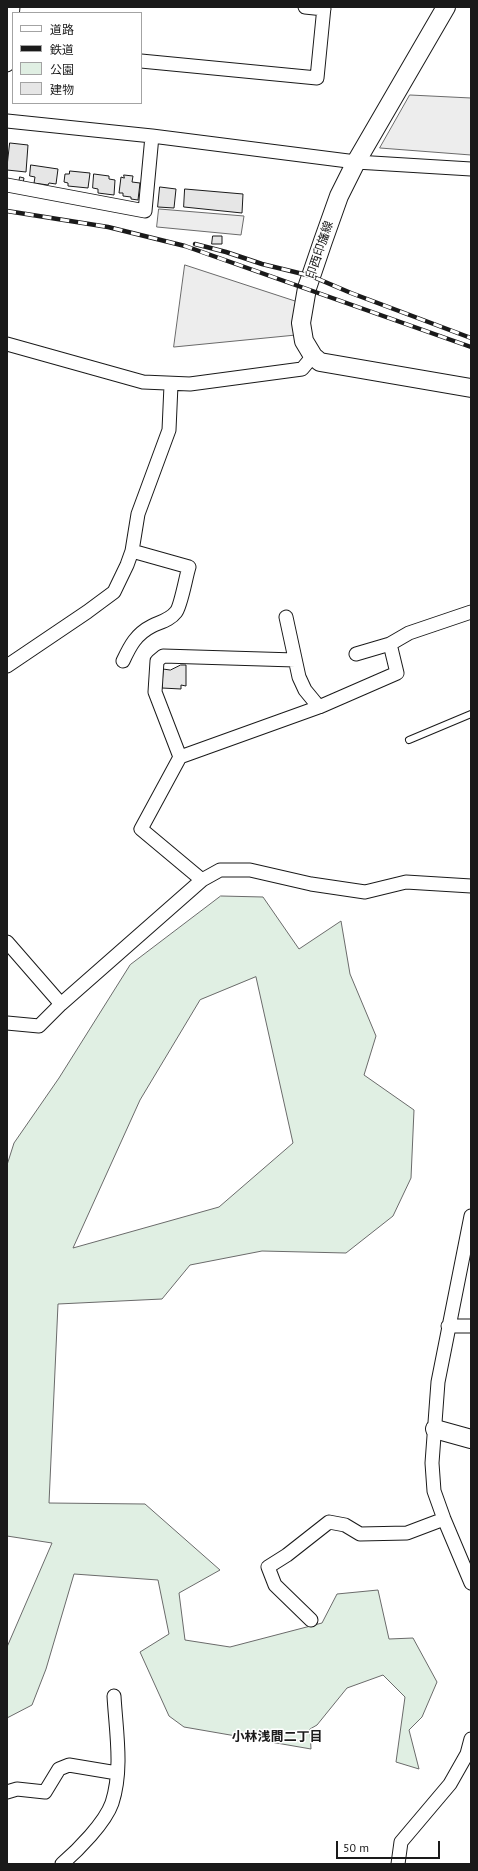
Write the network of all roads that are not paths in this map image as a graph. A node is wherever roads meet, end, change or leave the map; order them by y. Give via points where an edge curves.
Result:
1 (305, 7) edge
2 (446, 7) edge
3 (324, 8) edge
4 (12, 21) edge
5 (10, 49) edge
6 (142, 62) edge
7 (7, 66) edge
8 (7, 121) edge
9 (152, 136) junction
10 (356, 162) junction
11 (471, 169) edge
12 (7, 185) edge
13 (7, 344) edge
14 (313, 356) junction
15 (171, 384) junction
16 (471, 388) edge
17 (132, 551) junction
18 (471, 612) edge
19 (286, 617) dead end
20 (390, 644) junction
21 (356, 654) dead end
22 (295, 660) junction
23 (123, 661) dead end
24 (7, 666) edge
25 (319, 706) junction
26 (471, 714) edge
27 (409, 740) dead end
28 (180, 757) junction
29 (202, 880) junction
30 (471, 886) edge
31 (7, 942) edge
32 (61, 1004) junction
33 (7, 1023) edge
34 (471, 1216) edge
35 (448, 1326) junction
36 (471, 1326) edge
37 (434, 1429) junction
38 (471, 1439) edge
39 (444, 1519) junction
40 (471, 1583) edge
41 (311, 1620) dead end
42 (114, 1696) dead end
43 (471, 1739) edge
44 (117, 1773) junction
45 (7, 1792) edge
46 (62, 1864) edge
47 (398, 1864) edge

1 - 3 street
2 - 10 main road, 印西印旛線
3 - 6 street via 317,78
4 - 5 street
5 - 7 street
8 - 9 street
9 - 10 street
9 - 12 street via 145,211
10 - 11 street
10 - 14 main road, 印西印旛線 via 339,196 307,288 301,323 304,342
13 - 15 street via 143,382
14 - 15 street via 302,368 190,384
14 - 16 main road via 320,362
15 - 17 street via 169,430 138,514
17 - 23 street via 189,567 177,612 140,634 130,646
17 - 24 street via 114,592
18 - 20 street via 409,633
19 - 22 street
20 - 21 street
20 - 25 street via 397,673
22 - 25 street via 305,690
22 - 28 street via 163,656 157,661 155,692
25 - 28 street
26 - 27 lane
28 - 29 street via 140,829
29 - 30 street via 220,870 250,870 311,884 365,892 406,882
29 - 32 street
31 - 32 street
32 - 33 street via 39,1026
34 - 35 street
35 - 36 street
35 - 37 street via 438,1382
37 - 38 main road
37 - 39 street via 434,1490
39 - 40 street
39 - 41 street via 407,1533 360,1534 344,1525 330,1522 268,1567 275,1585
42 - 44 street
43 - 47 street via 467,1754 450,1784 401,1842
44 - 45 street via 68,1765 59,1769 46,1792 17,1789
44 - 46 street via 112,1804 96,1828

